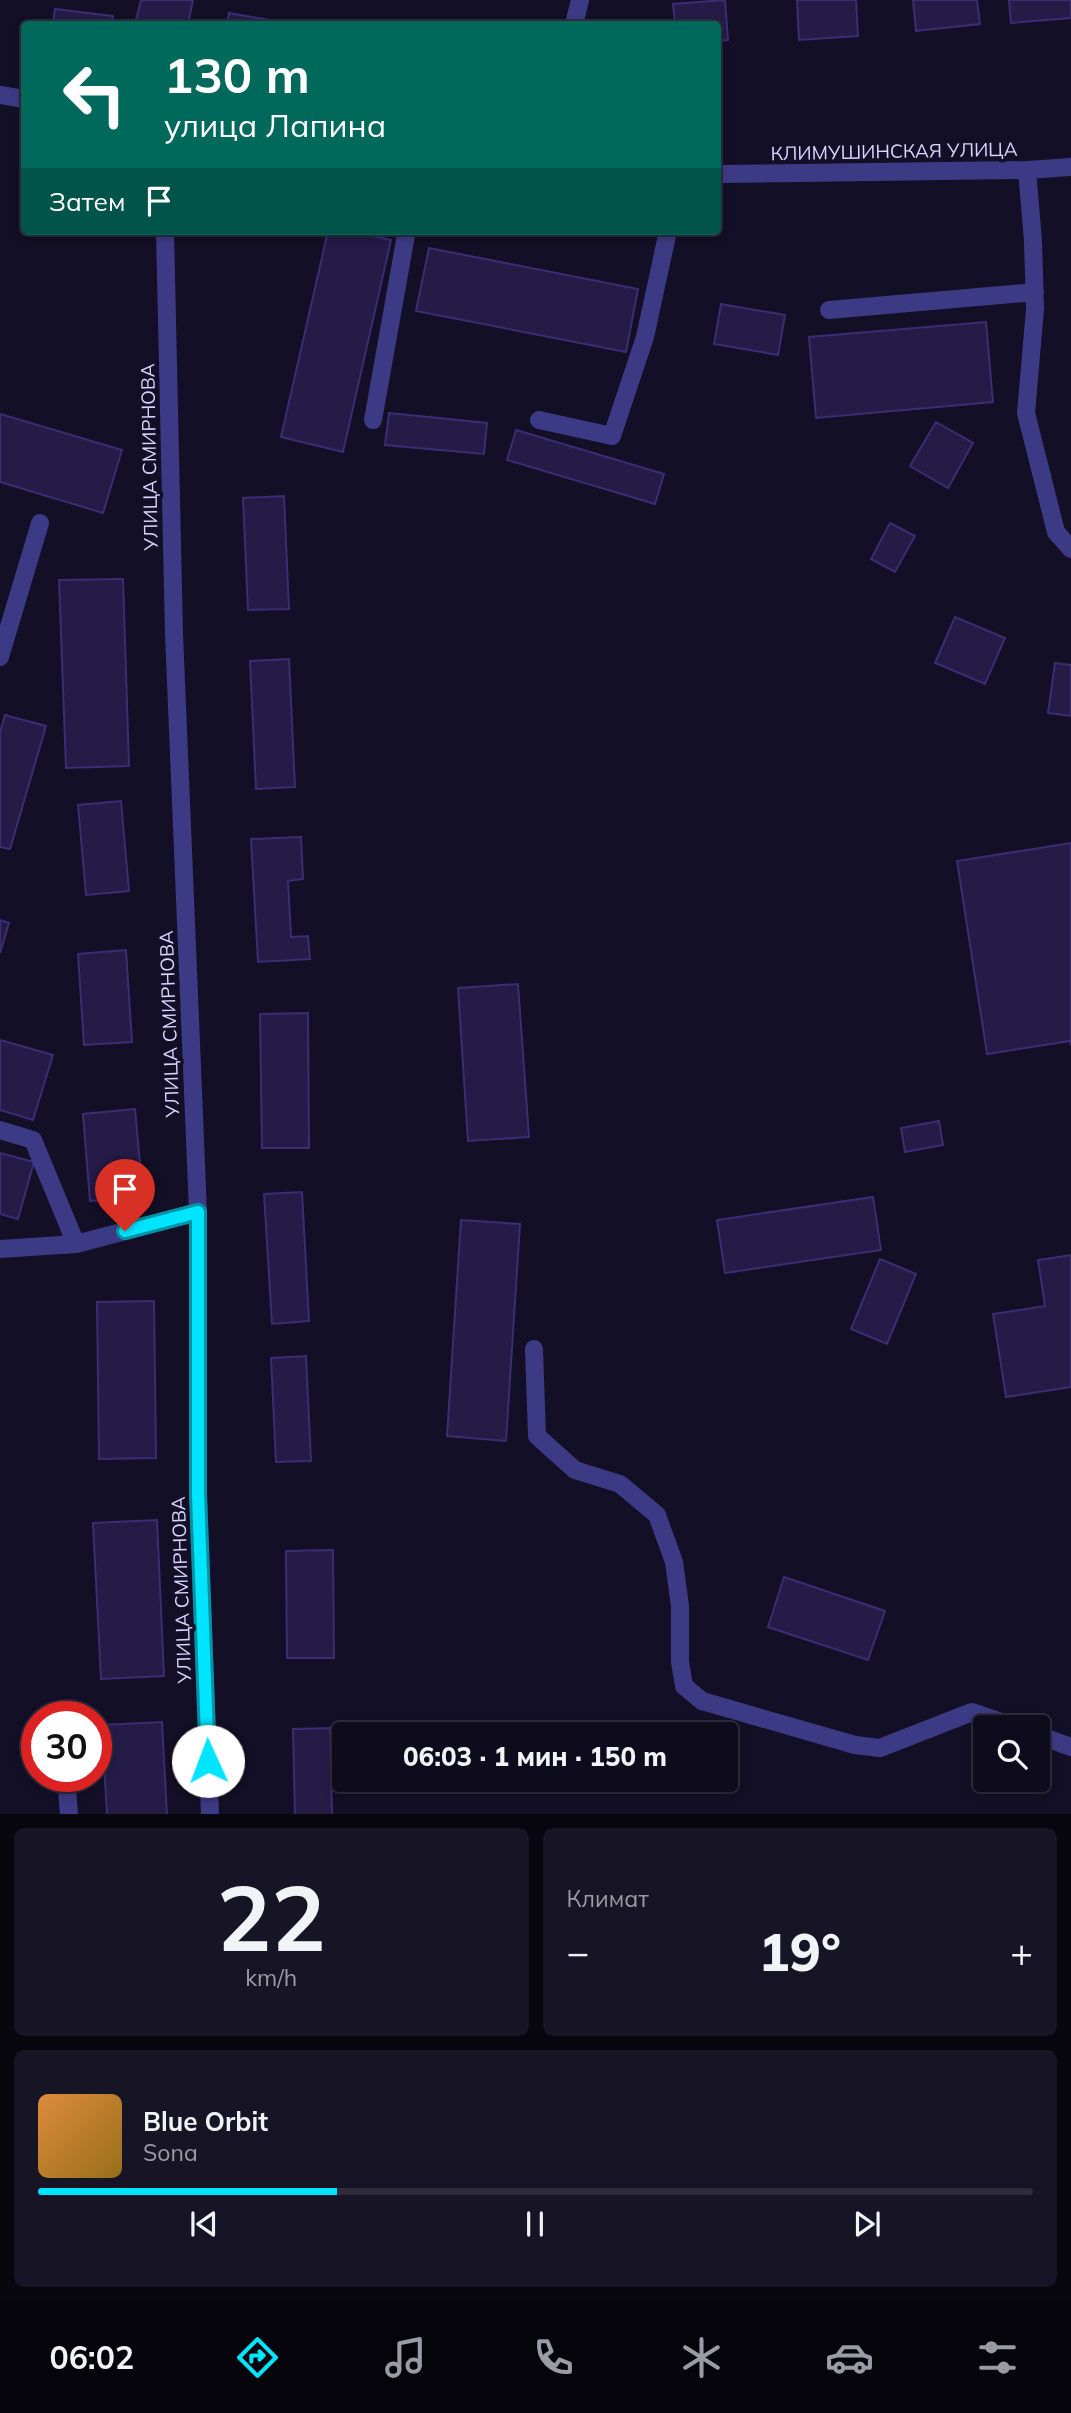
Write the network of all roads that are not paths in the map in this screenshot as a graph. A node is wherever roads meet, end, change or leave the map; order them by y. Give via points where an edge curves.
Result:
1 (580, 0) edge
2 (575, 21) edge
3 (0, 94) edge
4 (21, 98) edge
5 (1071, 167) edge
6 (1027, 170) junction
7 (721, 174) edge
8 (165, 235) edge
9 (406, 235) edge
10 (667, 235) edge
11 (1035, 292) junction
12 (829, 310) dead end
13 (373, 420) dead end
14 (539, 420) dead end
15 (40, 523) dead end
16 (1071, 549) edge
17 (0, 657) edge
18 (0, 1130) edge
19 (198, 1212) junction
20 (76, 1244) junction
21 (0, 1249) edge
22 (534, 1349) dead end
23 (981, 1715) edge
24 (1050, 1739) edge
25 (1071, 1747) edge
26 (67, 1792) edge
27 (69, 1814) edge
28 (210, 1814) edge

1 - 2 street
3 - 4 street
5 - 6 street, КЛИМУШИНСКАЯ УЛИЦА
6 - 7 street, КЛИМУШИНСКАЯ УЛИЦА
6 - 11 street
8 - 19 street, УЛИЦА СМИРНОВА via 174,634
9 - 13 street
10 - 14 street via 645,337 612,436
11 - 12 street
11 - 16 street via 1026,413 1056,532
15 - 17 street
18 - 20 street via 33,1140
19 - 20 street
19 - 28 street, УЛИЦА СМИРНОВА via 198,1494
20 - 21 street
22 - 23 street via 537,1436 575,1470 620,1484 657,1515 676,1573 684,1686 702,1701 880,1748 972,1712
24 - 25 street
26 - 27 street

